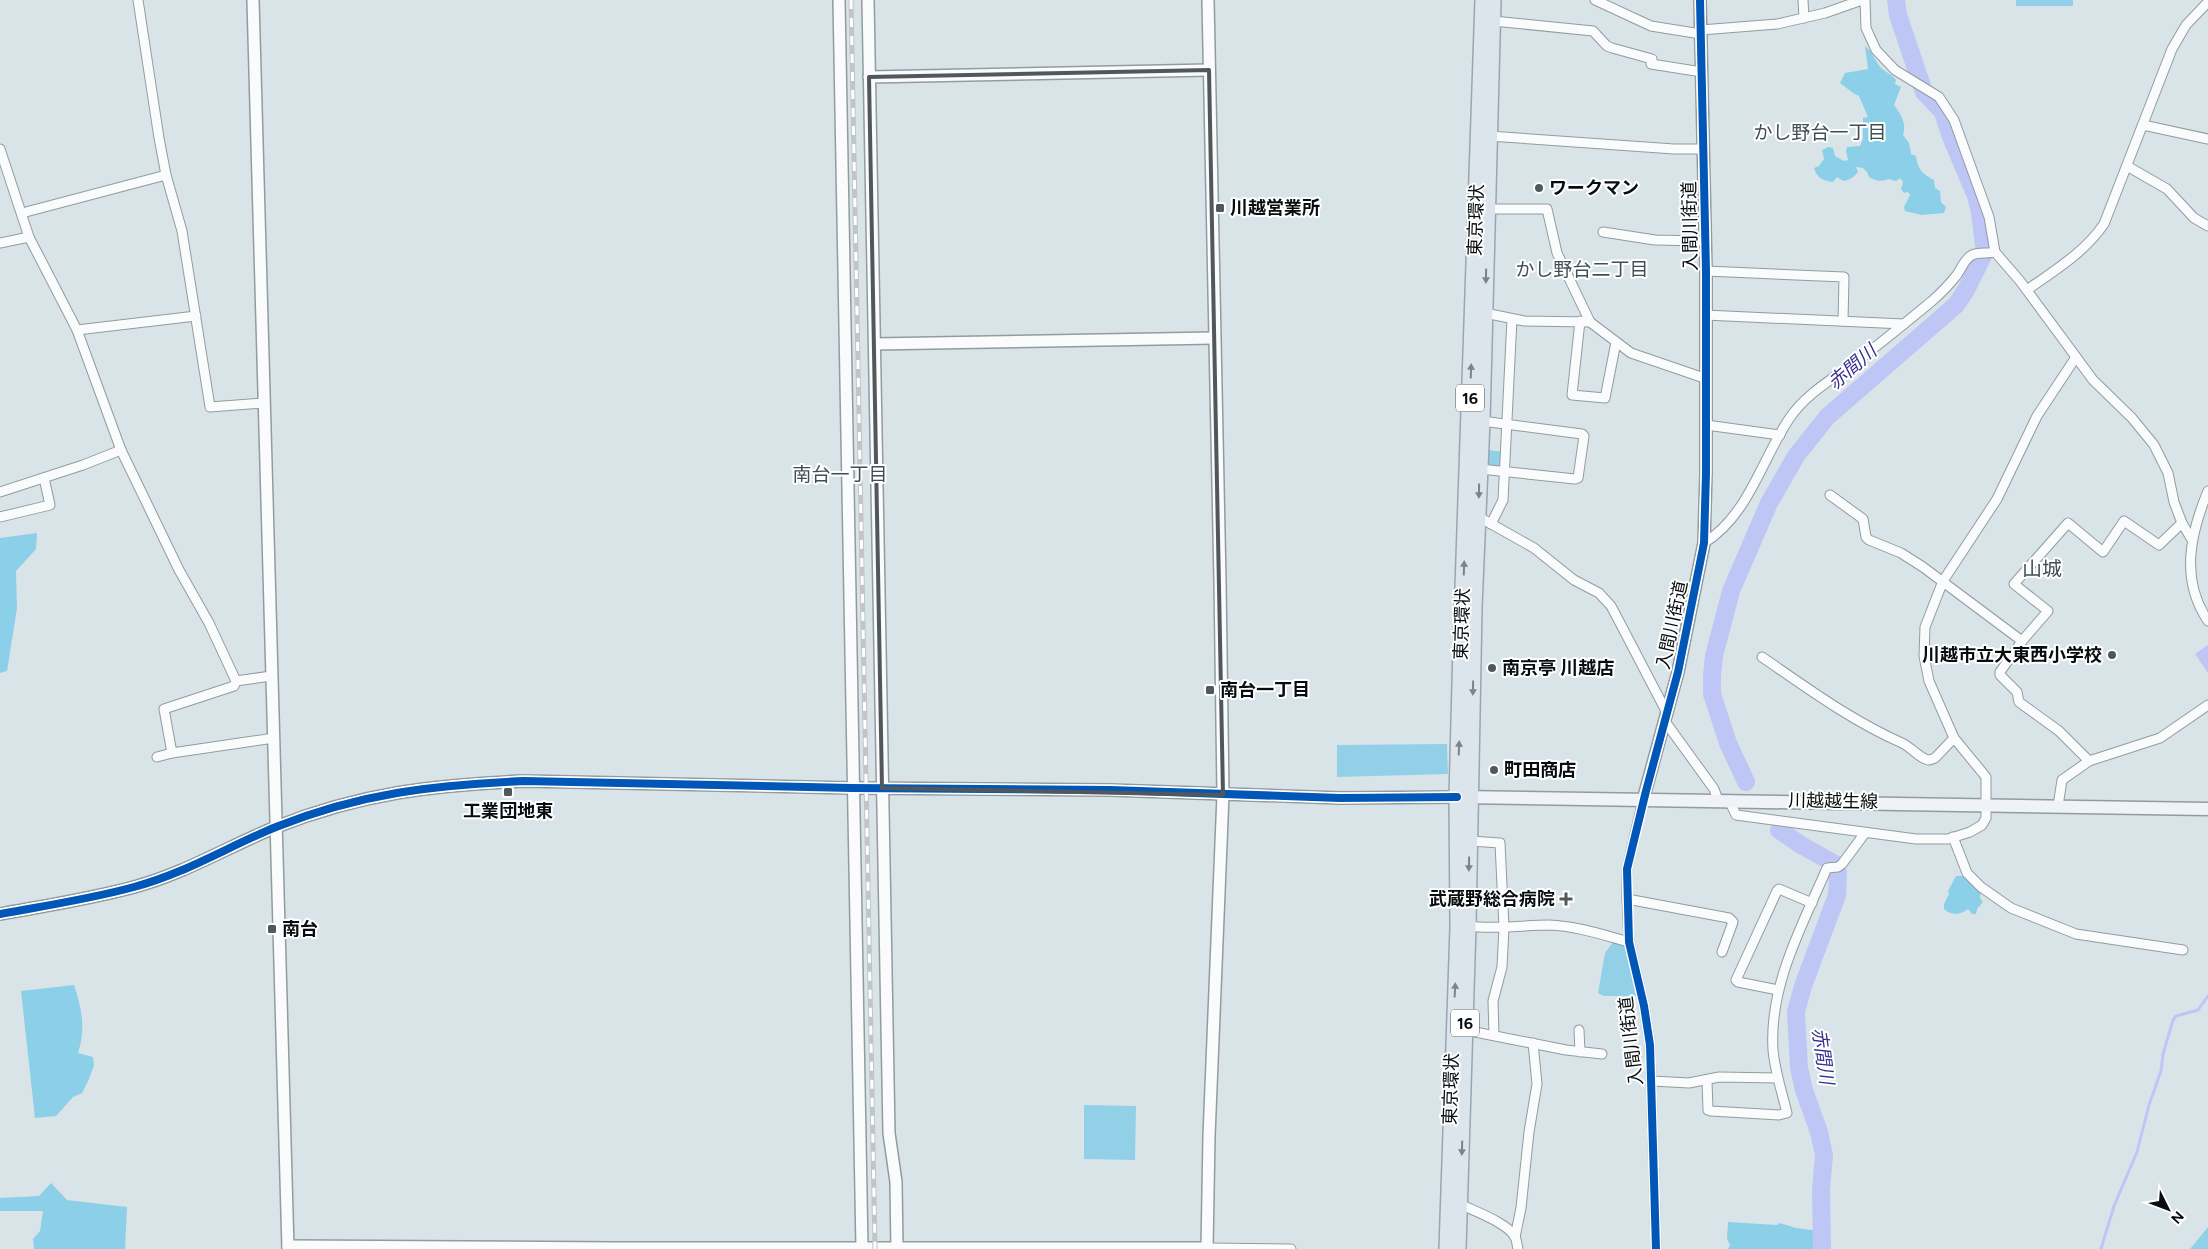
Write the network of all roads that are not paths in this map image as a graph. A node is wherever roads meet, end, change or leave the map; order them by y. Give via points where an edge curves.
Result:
1 (138, 0) edge
2 (253, 0) edge
3 (839, 0) edge
4 (868, 0) edge
5 (1208, 0) edge
6 (1483, 0) edge
7 (1493, 0) edge
8 (1595, 0) edge
9 (1700, 0) edge
10 (1802, 0) edge
11 (1864, 0) edge
12 (2208, 2) edge
13 (1804, 18) junction
14 (1493, 21) junction
15 (1701, 32) junction
16 (1209, 70) junction
17 (1702, 72) junction
18 (870, 77) junction
19 (2143, 125) junction
20 (1489, 136) junction
21 (2208, 139) edge
22 (0, 149) edge
23 (1704, 149) junction
24 (2127, 166) junction
25 (166, 175) junction
26 (1487, 209) junction
27 (22, 213) junction
28 (2208, 226) edge
29 (1604, 232) dead end
30 (29, 237) junction
31 (1704, 240) junction
32 (0, 243) edge
33 (1987, 253) junction
34 (1706, 271) junction
35 (2027, 290) junction
36 (1485, 313) junction
37 (1705, 315) junction
38 (196, 316) junction
39 (1512, 319) junction
40 (1580, 321) junction
41 (1844, 321) junction
42 (1590, 322) junction
43 (1904, 324) junction
44 (77, 330) junction
45 (1214, 338) junction
46 (1616, 342) junction
47 (875, 344) junction
48 (2076, 357) junction
49 (1704, 378) junction
50 (264, 403) junction
51 (1482, 421) junction
52 (1508, 423) junction
53 (1706, 425) junction
54 (1780, 435) junction
55 (121, 450) junction
56 (1480, 469) junction
57 (1505, 471) junction
58 (44, 478) junction
59 (0, 492) edge
60 (2208, 492) edge
61 (1830, 494) dead end
62 (0, 517) edge
63 (1485, 521) junction
64 (2182, 523) junction
65 (2192, 540) junction
66 (1704, 543) junction
67 (1943, 581) junction
68 (2208, 621) edge
69 (2022, 641) junction
70 (1762, 657) dead end
71 (271, 676) junction
72 (236, 681) junction
73 (2208, 705) edge
74 (1666, 716) junction
75 (274, 738) junction
76 (1954, 738) junction
77 (172, 753) junction
78 (157, 757) dead end
79 (2089, 761) junction
80 (852, 788) junction
81 (882, 788) junction
82 (1223, 795) junction
83 (1464, 797) junction
84 (1643, 800) junction
85 (1724, 800) junction
86 (1986, 804) junction
87 (2058, 806) junction
88 (2208, 809) edge
89 (276, 827) junction
90 (1865, 833) junction
91 (1953, 837) junction
92 (1470, 841) junction
93 (1627, 899) junction
94 (1812, 903) junction
95 (0, 914) edge
96 (1468, 926) junction
97 (1504, 928) junction
98 (1629, 942) junction
99 (2183, 950) dead end
100 (1722, 952) dead end
101 (1778, 990) junction
102 (1465, 1030) junction
103 (1579, 1030) dead end
104 (1494, 1035) junction
105 (1533, 1043) junction
106 (1580, 1052) junction
107 (1602, 1054) dead end
108 (1777, 1078) junction
109 (1707, 1080) junction
110 (1652, 1081) junction
111 (1460, 1204) junction
112 (1515, 1237) junction
113 (288, 1247) edge
114 (382, 1247) edge
115 (500, 1248) edge
116 (527, 1248) edge
117 (570, 1248) edge
118 (763, 1248) edge
119 (862, 1248) edge
120 (974, 1248) edge
121 (616, 1249) edge
122 (897, 1249) edge
123 (1043, 1249) edge
124 (1207, 1249) edge
125 (1291, 1249) edge
126 (1447, 1249) edge
127 (1458, 1249) edge
128 (1518, 1249) edge
129 (1656, 1249) edge

1 - 25 street
2 - 50 street
3 - 80 street
4 - 18 street
5 - 16 street
83 -> 6 highway, 東京環状 / 16
7 - 14 highway, 東京環状 / 16
8 - 15 street via 1651,26
9 - 15 street, 入間川街道
10 - 13 street
11 - 13 street
11 - 33 street via 1866,28 1876,50 1895,70 1939,97 1954,120 1989,217
12 - 19 street via 2186,25 2172,49
13 - 15 street
14 - 17 street via 1593,31 1607,46 1652,59 1651,64
14 - 20 highway, 東京環状 / 16
15 - 17 street, 入間川街道
16 - 18 street
16 - 45 street
17 - 23 street, 入間川街道
18 - 47 street
19 - 21 street
19 - 24 street
20 - 23 street
20 - 26 highway, 東京環状 / 16
22 - 27 street
23 - 31 street, 入間川街道
24 - 28 street via 2167,189 2194,218
24 - 35 street via 2109,216 2097,235 2071,260
25 - 27 street
25 - 38 street via 182,231
26 -> 36 highway, 東京環状 / 16
26 - 42 street via 1547,210 1557,253
27 - 30 street
29 - 31 street via 1655,240
30 - 32 street
30 - 44 street
31 - 34 street, 入間川街道
33 - 35 street
33 - 43 street via 1972,255 1948,286
34 - 37 street, 入間川街道
34 - 41 street via 1844,277
35 - 48 street
36 - 39 street
36 - 51 highway, 東京環状 / 16
37 - 41 street
37 - 49 street, 入間川街道
38 - 44 street
38 - 50 street via 210,407
39 - 40 street
39 - 52 street
40 - 42 street
40 - 46 street via 1572,395 1605,398
41 - 43 street
42 - 46 street
43 - 54 street via 1809,396 1788,420
44 - 55 street
45 - 47 street
45 - 82 street
46 - 49 street via 1631,353
47 - 81 street
48 - 64 street via 2099,387 2145,432 2160,452
48 - 67 street via 2037,416 1997,499
49 - 53 street, 入間川街道
50 - 71 street
51 - 52 street
51 - 56 highway, 東京環状 / 16
52 - 57 street
52 - 57 street via 1584,436 1578,478
53 - 54 street
53 - 66 street, 入間川街道
54 - 66 street via 1736,513 1718,534
55 - 58 street
55 - 72 street
56 - 57 street
56 -> 63 highway, 東京環状 / 16
57 - 63 street via 1503,500
58 - 59 street
58 - 62 street via 50,505
60 - 65 street
61 - 67 street via 1863,519 1869,540 1900,553
63 - 74 street via 1534,548 1574,580 1599,593 1616,615
63 -> 83 highway, 東京環状 / 16 via 1474,607
64 - 65 street
64 - 69 street via 2159,545 2124,521 2103,552 2068,523 2014,584 2048,611
65 - 68 street via 2189,565 2192,584
66 - 74 street, 入間川街道 via 1688,629
67 - 69 street
67 - 76 street via 1925,627 1924,656 1929,681
69 - 79 street via 2000,675 2017,692 2019,702 2060,731
70 - 76 street via 1849,715 1903,743 1925,759 1935,758
71 - 72 street
71 - 75 street
72 - 77 street via 234,686 164,709
73 - 79 street via 2160,738
74 - 84 street, 入間川街道
74 - 85 street
75 - 77 street
75 - 89 street
76 - 86 street via 1984,773
77 - 78 street
79 - 87 street via 2062,780
80 - 81 street
80 - 89 street via 524,781 477,783 363,798
80 - 119 street
81 - 82 street via 1111,790
81 - 122 street via 889,1133 896,1182
82 - 83 street
82 - 124 street
83 - 84 main road, 川越越生線
83 - 92 highway, 東京環状 / 16
126 -> 83 highway, 東京環状 / 16
84 - 85 main road, 川越越生線
84 - 93 street, 入間川街道 via 1627,869
85 - 86 main road, 川越越生線
85 - 90 street via 1736,815
86 - 87 main road, 川越越生線
86 - 91 street via 1986,818 1979,828
87 - 88 main road, 川越越生線
89 - 95 street via 193,867 133,888
89 - 113 street
90 - 91 street via 1930,840
90 - 94 street via 1842,864 1828,868
91 - 99 street via 1967,873 2011,908 2076,934
92 -> 96 highway, 東京環状 / 16
92 - 97 street via 1500,843
93 - 98 street, 入間川街道
93 - 100 street via 1729,918 1733,922
94 - 101 street
94 - 101 street via 1780,889 1777,891 1736,980
96 - 97 street
96 - 102 highway, 東京環状 / 16
97 - 98 street via 1563,926
97 - 104 street via 1502,967 1494,1001
98 - 110 street, 入間川街道 via 1644,1006
101 - 108 street via 1773,1042
102 - 104 street
102 -> 111 highway, 東京環状 / 16
103 - 106 street
104 - 105 street
105 - 106 street
105 - 112 street via 1537,1084
106 - 107 street
108 - 109 street via 1719,1077
108 - 109 street via 1787,1113 1784,1115 1708,1110
109 - 110 street via 1689,1083
110 - 129 street, 入間川街道
111 - 112 street via 1497,1222
111 - 127 highway, 東京環状 / 16
112 - 128 street
113 - 114 street
114 - 115 street
115 - 116 street
116 - 117 street
117 - 121 street
118 - 119 street
118 - 121 street
119 - 122 street
120 - 122 street
120 - 123 street
123 - 124 street
124 - 125 street

